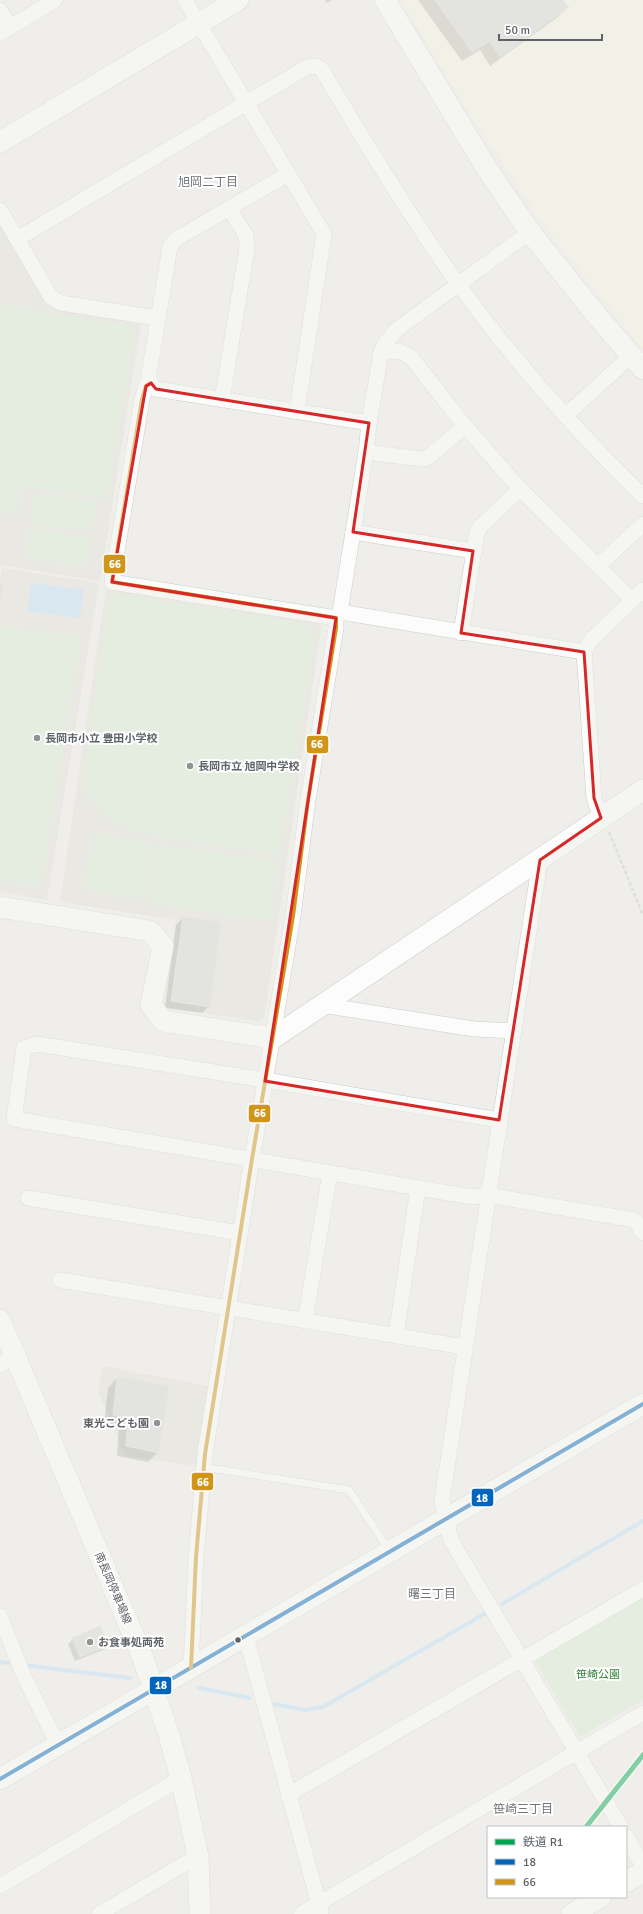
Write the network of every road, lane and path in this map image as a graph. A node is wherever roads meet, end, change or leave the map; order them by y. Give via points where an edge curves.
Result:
1 (55, 0) edge
2 (185, 0) edge
3 (238, 0) edge
4 (384, 0) edge
5 (0, 10) edge
6 (199, 23) junction
7 (5, 30) edge
8 (246, 103) junction
9 (0, 142) edge
10 (288, 174) junction
11 (229, 209) junction
12 (0, 210) edge
13 (530, 232) junction
14 (17, 238) junction
15 (459, 285) junction
16 (157, 318) junction
17 (381, 353) junction
18 (637, 362) edge
19 (151, 383) junction
20 (222, 400) junction
21 (297, 411) junction
22 (565, 416) junction
23 (369, 423) junction
24 (465, 426) junction
25 (366, 452) junction
26 (520, 489) junction
27 (643, 496) edge
28 (643, 524) edge
29 (353, 532) junction
30 (473, 551) junction
31 (598, 566) junction
32 (643, 590) edge
33 (632, 600) junction
34 (338, 615) junction
35 (461, 633) junction
36 (584, 652) junction
37 (643, 790) edge
38 (600, 818) junction
39 (540, 860) junction
40 (0, 907) edge
41 (643, 915) edge
42 (322, 1005) junction
43 (513, 1030) junction
44 (273, 1038) junction
45 (265, 1081) junction
46 (499, 1120) junction
47 (252, 1159) junction
48 (330, 1173) junction
49 (418, 1188) junction
50 (487, 1195) junction
51 (28, 1198) dead end
52 (240, 1233) junction
53 (643, 1233) edge
54 (60, 1280) dead end
55 (229, 1309) junction
56 (0, 1320) edge
57 (305, 1321) junction
58 (396, 1336) junction
59 (464, 1347) junction
60 (8, 1361) edge
61 (643, 1404) edge
62 (204, 1467) junction
63 (445, 1520) junction
64 (390, 1552) junction
65 (643, 1589) edge
66 (0, 1616) edge
67 (246, 1637) junction
68 (523, 1659) junction
69 (191, 1668) junction
70 (154, 1690) junction
71 (643, 1713) edge
72 (58, 1745) junction
73 (577, 1751) junction
74 (4, 1771) edge
75 (181, 1778) junction
76 (288, 1796) junction
77 (620, 1826) edge
78 (627, 1838) edge
79 (198, 1856) junction
80 (643, 1866) edge
81 (643, 1872) edge
82 (627, 1881) edge
83 (0, 1886) edge
84 (599, 1898) edge
85 (320, 1909) edge
86 (99, 1914) edge
87 (200, 1914) edge
88 (301, 1914) edge
89 (572, 1914) edge

1 - 7 street
2 - 6 street
3 - 6 street
4 - 13 street via 487,169
5 - 7 street
6 - 8 street
6 - 9 street
8 - 10 street
8 - 14 street
8 - 15 street via 307,67 316,66 322,70 396,192
10 - 11 street
10 - 21 street via 324,234
11 - 16 street via 173,242
11 - 20 street via 246,235 247,248
12 - 14 street
13 - 15 street
13 - 18 street
14 - 16 street via 51,298 61,303
15 - 17 street via 396,330
15 - 22 street
16 - 19 street via 149,374
17 - 23 street
17 - 24 street via 398,351 410,356
18 - 22 street
19 - 20 street via 156,389
19 - 34 street via 146,386 142,399 112,582
20 - 21 street
21 - 23 street
22 - 27 street
23 - 25 street
24 - 25 street via 427,458
24 - 26 street
25 - 29 street
26 - 30 street via 481,526
26 - 31 street
28 - 31 street
29 - 30 street
29 - 34 street
30 - 35 street
31 - 33 street
32 - 33 street
33 - 36 street via 592,639
34 - 35 street
34 - 44 street
35 - 36 street
36 - 38 street via 594,798
37 - 38 street
38 - 39 street
38 - 41 path via 609,832
39 - 42 street
39 - 43 street
40 - 44 street via 150,931 163,946 151,1005 163,1021
42 - 43 street via 474,1029
42 - 44 street
43 - 46 street
44 - 45 street
45 - 46 street
45 - 47 street
45 - 47 street via 37,1044 24,1048 14,1119
46 - 50 street
47 - 48 street
47 - 52 street
48 - 49 street
48 - 57 street
49 - 50 street via 472,1197
49 - 58 street
50 - 53 street via 635,1220
50 - 59 street
51 - 52 street
52 - 55 street
54 - 55 street
55 - 57 street
55 - 62 street
56 - 60 street, 南長岡停車場線
57 - 58 street
58 - 59 street
59 - 63 street via 442,1500
60 - 70 street, 南長岡停車場線 via 140,1651
61 - 63 street
62 - 64 lane via 349,1490
62 - 69 street
63 - 64 street
63 - 68 street via 451,1540
64 - 67 street
65 - 68 street
66 - 72 street via 24,1676
67 - 69 street
67 - 76 street
68 - 73 street
68 - 76 street
69 - 70 street
70 - 72 street
70 - 75 street, 南長岡停車場線
71 - 73 street
72 - 74 street
73 - 77 street
73 - 85 street
75 - 79 street, 南長岡停車場線
75 - 83 street
76 - 85 street
78 - 80 street
79 - 86 street
79 - 87 street, 南長岡停車場線
81 - 82 street
84 - 89 street
85 - 88 street

